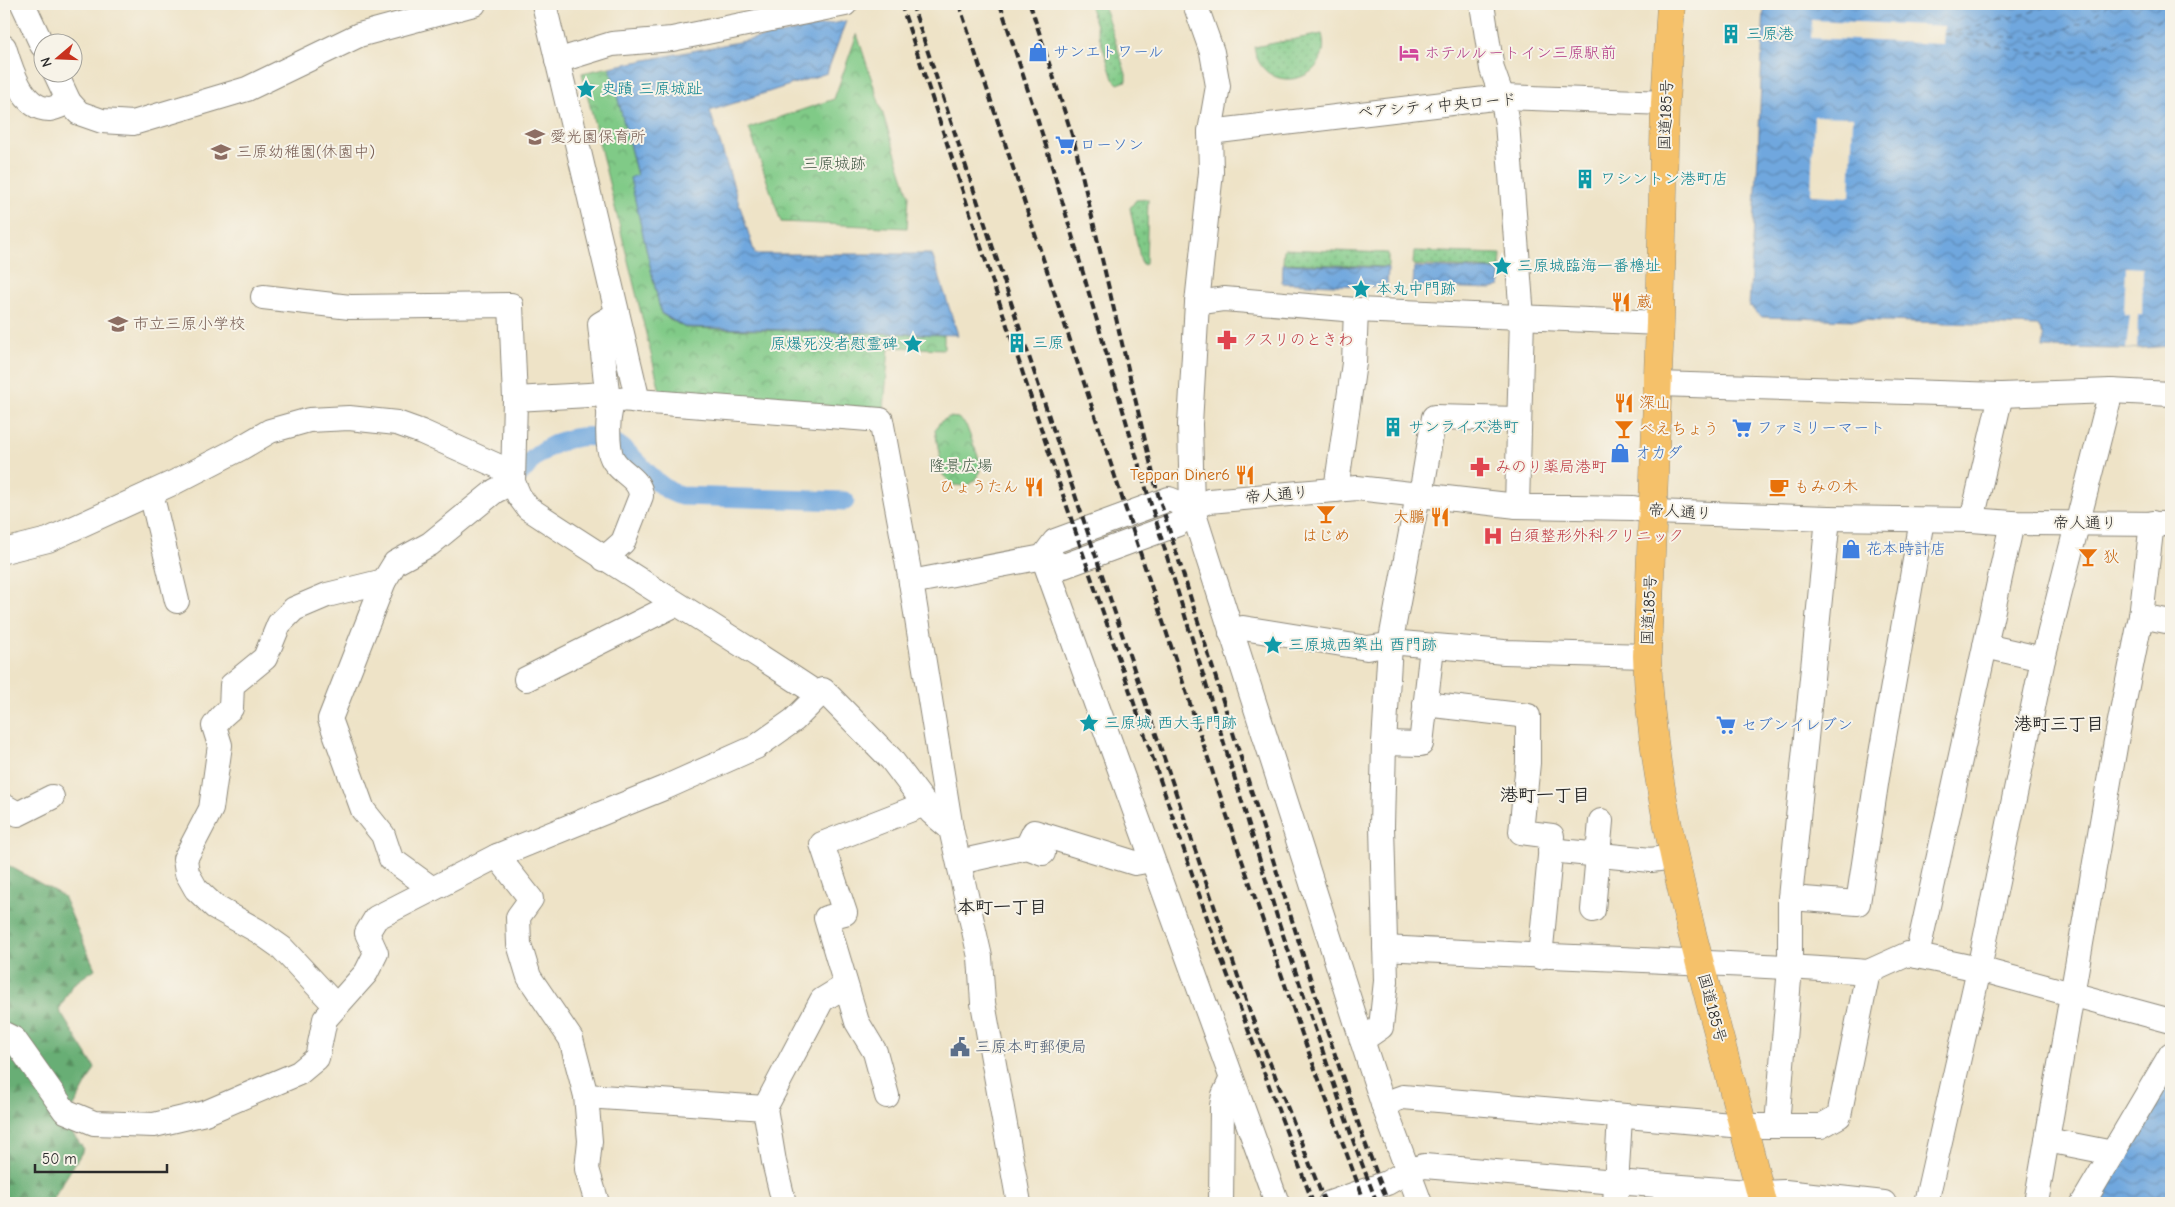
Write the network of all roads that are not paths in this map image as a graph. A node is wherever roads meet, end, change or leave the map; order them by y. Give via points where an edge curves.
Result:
1 (23, 4) edge
2 (474, 4) edge
3 (544, 4) edge
4 (845, 4) edge
5 (1195, 4) edge
6 (1482, 4) edge
7 (1671, 4) edge
8 (36, 32) edge
9 (4, 47) edge
10 (557, 60) junction
11 (60, 82) edge
12 (1502, 97) junction
13 (69, 102) junction
14 (1665, 103) junction
15 (1210, 132) junction
16 (263, 298) dead end
17 (1197, 303) junction
18 (1356, 310) junction
19 (617, 314) junction
20 (1522, 316) junction
21 (1660, 323) junction
22 (1658, 384) junction
23 (2111, 391) junction
24 (2171, 394) edge
25 (2001, 396) junction
26 (515, 399) junction
27 (638, 400) junction
28 (608, 403) junction
29 (1519, 419) junction
30 (514, 482) junction
31 (1336, 490) junction
32 (151, 493) junction
33 (1418, 495) junction
34 (1517, 506) junction
35 (1192, 508) junction
36 (1653, 512) junction
37 (1828, 518) junction
38 (1922, 520) junction
39 (1972, 520) junction
40 (2012, 523) junction
41 (2077, 523) junction
42 (2162, 524) edge
43 (4, 551) edge
44 (1043, 557) junction
45 (604, 559) junction
46 (384, 581) junction
47 (911, 582) junction
48 (177, 601) dead end
49 (676, 604) junction
50 (2141, 616) junction
51 (2171, 622) edge
52 (1231, 633) junction
53 (1390, 645) junction
54 (1985, 646) junction
55 (1432, 647) junction
56 (1647, 656) junction
57 (2044, 658) junction
58 (526, 678) dead end
59 (820, 695) junction
60 (1425, 704) junction
61 (1384, 743) junction
62 (52, 796) dead end
63 (925, 804) junction
64 (4, 806) edge
65 (1600, 821) dead end
66 (952, 829) junction
67 (1550, 850) junction
68 (1597, 854) junction
69 (497, 856) junction
70 (1674, 857) junction
71 (1152, 860) junction
72 (959, 862) junction
73 (431, 888) junction
74 (1790, 898) junction
75 (1593, 910) dead end
76 (1385, 948) junction
77 (1917, 956) junction
78 (1540, 957) junction
79 (1700, 962) junction
80 (1790, 967) junction
81 (1979, 969) junction
82 (1868, 972) junction
83 (845, 986) junction
84 (2072, 994) junction
85 (336, 1006) junction
86 (2171, 1021) edge
87 (4, 1034) edge
88 (1362, 1040) junction
89 (2171, 1054) edge
90 (1231, 1080) junction
91 (586, 1096) junction
92 (887, 1096) dead end
93 (1383, 1104) junction
94 (765, 1108) junction
95 (1620, 1117) junction
96 (1777, 1125) junction
97 (1743, 1126) junction
98 (2047, 1140) junction
99 (2113, 1153) junction
100 (1408, 1171) junction
101 (1615, 1193) edge
102 (1762, 1198) edge
103 (597, 1203) edge
104 (784, 1203) edge
105 (1019, 1203) edge
106 (1221, 1203) edge
107 (1277, 1203) edge
108 (1330, 1203) edge
109 (1420, 1203) edge
110 (1884, 1203) edge
111 (1926, 1203) edge
112 (2036, 1203) edge
113 (2083, 1203) edge

1 - 8 street
2 - 13 street via 359,35 247,89 133,123 102,121 79,113
3 - 10 street
4 - 10 street via 672,39 612,44
5 - 15 street via 1212,52 1218,86
6 - 12 street via 1492,69
7 - 14 highway, 国道185号
9 - 13 street via 13,76 24,94 38,106 51,109
10 - 19 street
11 - 13 street
12 - 14 street, ペアシティ中央ロード
12 - 15 street, ペアシティ中央ロード
12 - 20 street via 1507,123
14 - 21 highway, 国道185号
15 - 17 street via 1211,172
16 - 26 street via 350,307 510,306
17 - 18 street via 1224,299
17 - 35 street via 1190,424
18 - 20 street
18 - 31 street via 1354,363
19 - 27 street
19 - 28 street via 600,324
20 - 21 street
20 - 29 street
21 - 22 highway, 国道185号
22 - 25 street
22 - 36 highway, 国道185号
23 - 24 street
23 - 25 street
23 - 41 street
25 - 39 street
26 - 28 street
26 - 30 street
27 - 28 street
27 - 47 street via 881,420
28 - 45 street via 610,455 638,484 641,496 622,542
29 - 33 street via 1434,418
29 - 34 street
30 - 32 street via 500,467 422,432 397,423 349,418 309,420 270,431
30 - 45 street via 528,508
30 - 46 street via 495,491 430,544 395,563
31 - 33 street, 帝人通り via 1357,488
31 - 35 street, 帝人通り via 1209,501
32 - 43 street via 48,540
32 - 48 street
33 - 34 street, 帝人通り
33 - 53 street
34 - 36 street, 帝人通り via 1633,508
35 - 44 street via 1170,499 1055,541
35 - 52 street
36 - 37 street, 帝人通り
36 - 56 highway, 国道185号
37 - 38 street, 帝人通り
37 - 74 street
38 - 39 street, 帝人通り
38 - 74 street via 1858,903
39 - 40 street, 帝人通り
40 - 41 street, 帝人通り
40 - 54 street
41 - 42 street, 帝人通り
41 - 57 street
42 - 50 street
44 - 47 street
44 - 71 street
45 - 49 street
46 - 73 street via 330,719 364,810 383,835 391,859
46 - 85 street via 328,594 294,609 279,624 265,658 232,685 231,708 214,726 220,745 211,809 185,859 187,873 196,889 215,907 282,948
47 - 66 street
49 - 58 street
49 - 59 street
50 - 51 street
50 - 84 street
52 - 53 street via 1243,628 1367,648
52 - 88 street
53 - 55 street via 1401,643
53 - 61 street
54 - 57 street
54 - 77 street
55 - 56 street
55 - 60 street
56 - 70 highway, 国道185号 via 1654,746
57 - 81 street
59 - 63 street via 823,690 872,738
59 - 69 street via 794,720 756,747
60 - 61 street via 1420,744
60 - 67 street via 1528,716 1528,763 1521,832 1552,836
61 - 76 street
62 - 64 street via 18,814
63 - 66 street
63 - 83 street via 822,844 845,913 826,918
65 - 68 street
66 - 72 street
67 - 68 street
67 - 78 street
68 - 70 street via 1651,860
68 - 75 street
69 - 73 street
69 - 91 street via 531,899 518,917 519,944 529,977 571,1039
70 - 79 highway, 国道185号
71 - 72 street via 1135,863 1034,832 1035,850
71 - 90 street
72 - 105 street via 980,957 983,1003
73 - 85 street via 376,918 367,933 376,953 366,973
74 - 80 street
76 - 78 street
76 - 88 street via 1386,981 1381,1028
77 - 81 street
77 - 82 street via 1908,954
78 - 79 street
79 - 80 street
79 - 97 highway, 国道185号
80 - 82 street
80 - 96 street
81 - 84 street
81 - 111 street
82 - 96 street via 1839,1116 1821,1126
83 - 92 street via 857,1022 875,1052
83 - 94 street via 822,1000
84 - 86 street
84 - 98 street
85 - 87 street via 325,1019 317,1058 298,1073 205,1113 154,1125 94,1123 65,1111 14,1038
88 - 93 street
89 - 99 street
90 - 106 street via 1222,1106
90 - 107 street
91 - 94 street
91 - 103 street via 590,1142 586,1169
93 - 95 street via 1403,1096
93 - 100 street
94 - 104 street
95 - 97 street
95 - 101 street
96 - 97 street
97 - 102 highway, 国道185号
98 - 99 street
98 - 112 street
99 - 113 street
100 - 101 street via 1424,1166
100 - 108 street via 1387,1183
100 - 109 street
101 - 102 street
102 - 110 street via 1785,1192

